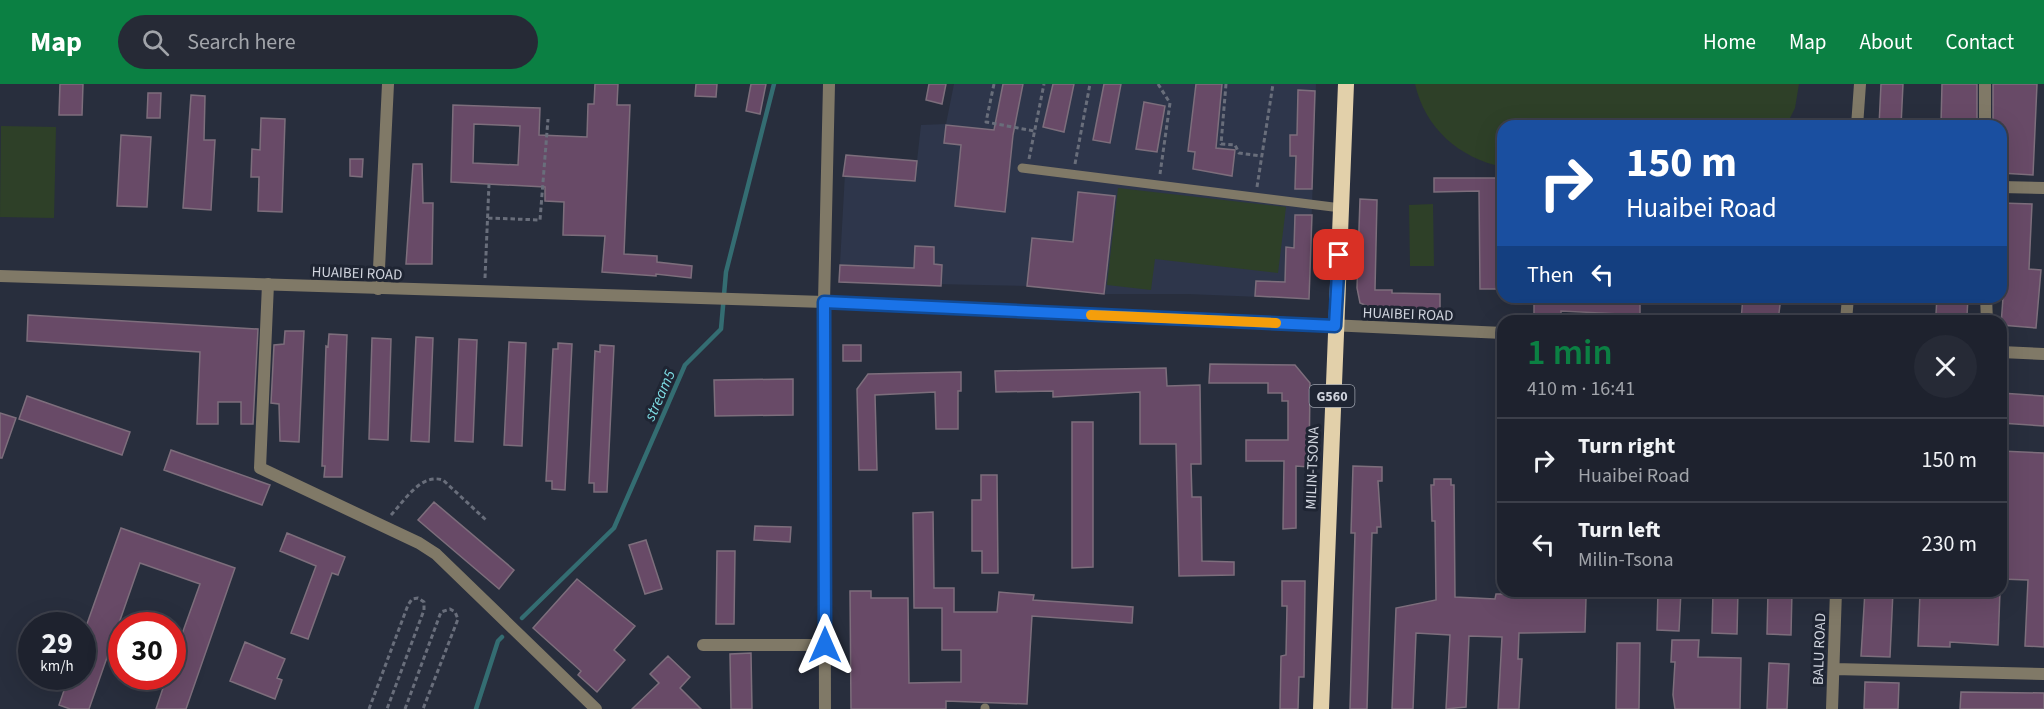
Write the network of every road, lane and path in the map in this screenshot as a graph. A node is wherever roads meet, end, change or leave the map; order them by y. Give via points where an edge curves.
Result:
1 (388, 84) edge
2 (829, 84) edge
3 (994, 84) edge
4 (1044, 84) edge
5 (1090, 84) edge
6 (1158, 84) edge
7 (1226, 84) edge
8 (1273, 84) edge
9 (1346, 84) edge
10 (1860, 84) edge
11 (1985, 84) edge
12 (548, 119) dead end
13 (1857, 120) edge
14 (1985, 120) edge
15 (1034, 132) junction
16 (1262, 156) junction
17 (1024, 168) joint
18 (1074, 175) junction
19 (489, 184) dead end
20 (1158, 186) junction
21 (2007, 187) edge
22 (2044, 188) edge
23 (1255, 197) junction
24 (1341, 208) junction
25 (488, 218) junction
26 (0, 276) edge
27 (268, 284) junction
28 (378, 289) junction
29 (483, 291) junction
30 (824, 302) junction
31 (1335, 326) junction
32 (1497, 333) edge
33 (2007, 352) edge
34 (2044, 354) edge
35 (486, 520) dead end
36 (382, 525) junction
37 (1836, 597) edge
38 (703, 645) dead end
39 (825, 645) junction
40 (1834, 669) junction
41 (2044, 674) edge
42 (369, 709) edge
43 (387, 709) edge
44 (405, 709) edge
45 (423, 709) edge
46 (596, 709) edge
47 (825, 709) edge
48 (1322, 709) edge
49 (1832, 709) edge

1 - 28 street
2 - 30 street
3 - 15 path via 986,122
4 - 15 path
5 - 18 path
6 - 20 path via 1170,103
7 - 16 path via 1221,144 1235,145 1239,153
8 - 16 path
9 - 24 highway, MILIN-TSONA / G560
10 - 13 street
11 - 14 street
12 - 25 path via 540,220
15 - 17 path
16 - 23 path
17 - 18 lane
18 - 20 lane
19 - 25 path
20 - 23 lane
21 - 22 street
23 - 24 lane
24 - 31 highway, MILIN-TSONA / G560
25 - 29 path
26 - 27 street, HUAIBEI ROAD
27 - 28 street, HUAIBEI ROAD
27 - 36 street via 260,468
28 - 29 street, HUAIBEI ROAD
29 - 30 street, HUAIBEI ROAD
30 - 31 street, HUAIBEI ROAD
30 - 39 street
31 - 32 street, HUAIBEI ROAD
31 - 48 highway, MILIN-TSONA / G560
33 - 34 street
35 - 36 path via 444,480 436,478 421,483
36 - 46 street via 436,555
37 - 40 street, BALU ROAD
38 - 39 street
39 - 47 street
40 - 41 street
40 - 49 street, BALU ROAD
42 - 43 path via 408,605 418,598 424,602 424,610
44 - 45 path via 441,612 450,609 458,619

